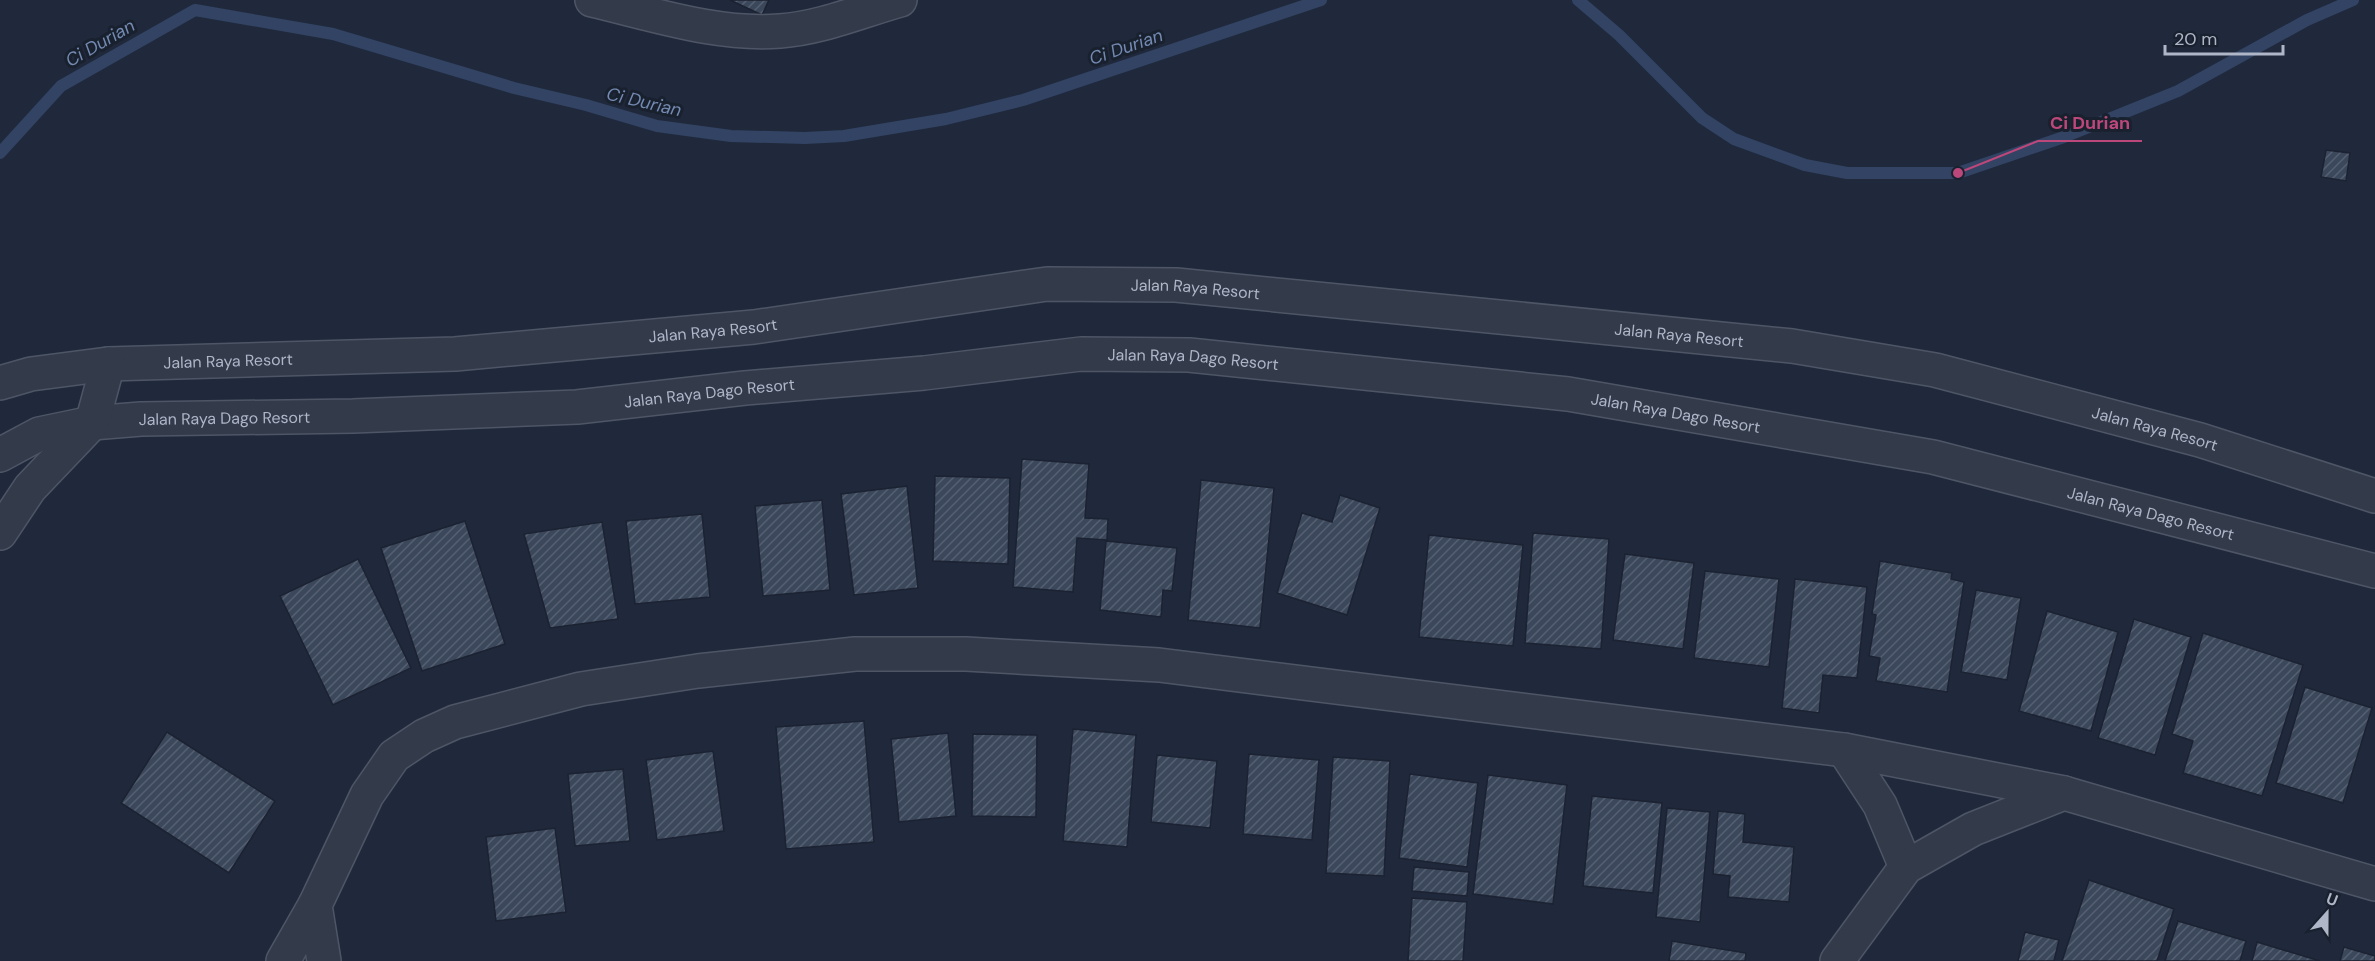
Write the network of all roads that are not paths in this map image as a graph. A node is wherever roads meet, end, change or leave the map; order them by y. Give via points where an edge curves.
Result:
1 (592, 0) edge
2 (900, 0) edge
3 (108, 364) junction
4 (0, 383) edge
5 (92, 423) junction
6 (0, 455) edge
7 (2375, 496) edge
8 (0, 533) edge
9 (2375, 571) edge
10 (1844, 750) junction
11 (2064, 793) junction
12 (1906, 867) junction
13 (2375, 884) edge
14 (315, 905) junction
15 (284, 961) edge
16 (324, 961) edge
17 (1838, 961) edge

1 - 2 street via 738,31 781,31
3 - 4 street, Jalan Raya Resort via 31,374
3 - 5 street
3 - 7 street, Jalan Raya Resort via 455,354 754,327 1047,284 1176,285 1792,346 1935,370 2200,440
5 - 6 street, Jalan Raya Dago Resort via 39,434
5 - 8 street via 30,488
5 - 9 street, Jalan Raya Dago Resort via 578,407 1081,354 1190,355 1568,394 1934,457
10 - 11 street
10 - 12 street via 1880,805
10 - 14 street via 1159,665 966,654 855,654 698,671 581,689 455,722 424,736 394,756 367,795
11 - 12 street via 1973,829
11 - 13 street
12 - 17 street
14 - 15 street
14 - 16 street

